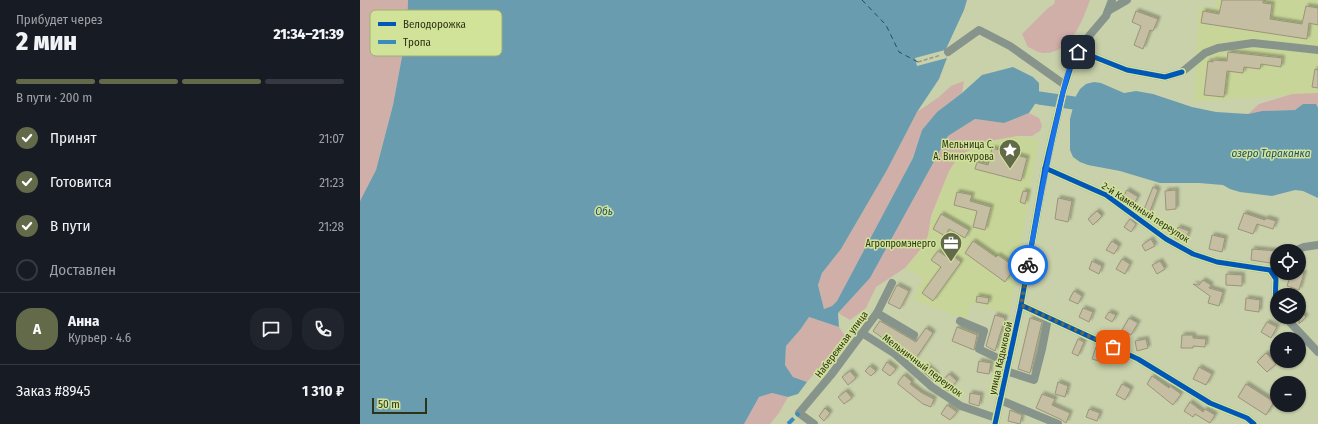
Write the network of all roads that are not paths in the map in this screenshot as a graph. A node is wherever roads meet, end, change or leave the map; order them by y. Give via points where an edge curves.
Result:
1 (1112, 0) edge
2 (1127, 0) edge
3 (1108, 11) junction
4 (1318, 50) edge
5 (948, 52) road end
6 (1078, 52) junction
7 (1064, 89) junction
8 (1045, 168) junction
9 (1318, 245) edge
10 (1306, 247) edge
11 (1270, 270) edge
12 (892, 283) dead end
13 (1021, 305) junction
14 (876, 313) junction
15 (1048, 318) junction
16 (960, 321) dead end
17 (1292, 324) edge
18 (862, 333) junction
19 (914, 335) dead end
20 (1318, 352) edge
21 (1008, 363) junction
22 (1006, 372) junction
23 (1000, 400) junction
24 (995, 421) edge
25 (814, 424) edge
26 (1058, 424) edge
27 (1254, 424) edge

1 - 3 street
2 - 3 street
3 - 6 street, улица Кадыковой
4 - 6 street via 1253,43 1218,48 1205,53 1182,72 1165,77 1127,70
5 - 7 street via 979,30 1010,46
6 - 7 street, улица Кадыковой
7 - 8 street, улица Кадыковой
8 - 11 street, 2-й Каменный переулок via 1106,195 1166,240 1194,254 1217,262
8 - 13 street, улица Кадыковой
9 - 10 street
12 - 14 street, Набережная улица
13 - 15 street
13 - 21 street, улица Кадыковой
14 - 18 street, Набережная улица
14 - 19 street
15 - 22 street via 1034,380
15 - 27 street via 1138,359 1210,403 1247,418
16 - 21 street via 984,331 979,349
17 - 20 street
18 - 24 street, Мельничный переулок via 895,354 932,387 960,406
18 - 25 street, Набережная улица via 799,413
21 - 22 street, улица Кадыковой
22 - 23 street, улица Кадыковой
23 - 24 street, улица Кадыковой
23 - 26 street

